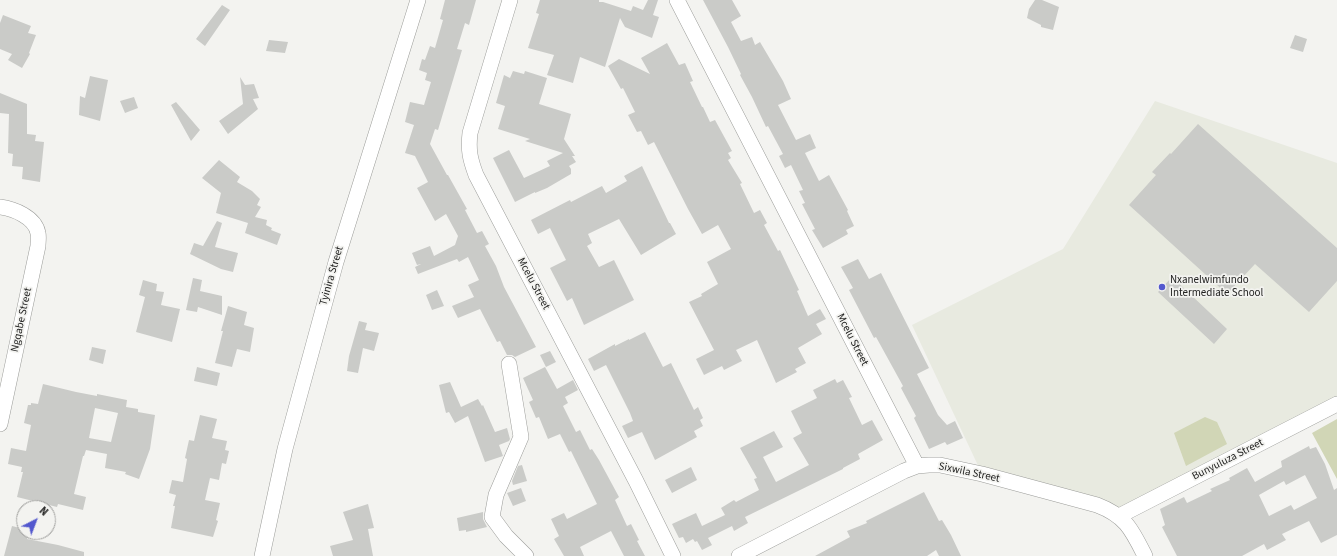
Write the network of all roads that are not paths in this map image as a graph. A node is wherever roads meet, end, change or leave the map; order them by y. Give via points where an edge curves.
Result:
1 (418, 0) edge
2 (510, 0) edge
3 (677, 0) edge
4 (0, 207) edge
5 (509, 364) dead end
6 (1337, 404) edge
7 (0, 424) edge
8 (917, 466) junction
9 (1119, 516) junction
10 (262, 556) edge
11 (526, 556) edge
12 (673, 556) edge
13 (739, 556) edge
14 (1145, 556) edge

1 - 10 street, Tyinira Street via 336,262 285,449
2 - 12 street, Mcelu Street via 470,133 470,160
3 - 8 street, Mcelu Street
4 - 7 street, Ngqabe Street via 20,212 36,227 38,233 38,246
5 - 11 street via 521,437 496,494 492,517
6 - 9 street, Bunyuluza Street
8 - 9 street, Sixwila Street via 940,465 982,474 1097,505
8 - 13 street, Sixwila Street
9 - 14 street, Sixwila Street via 1128,526

